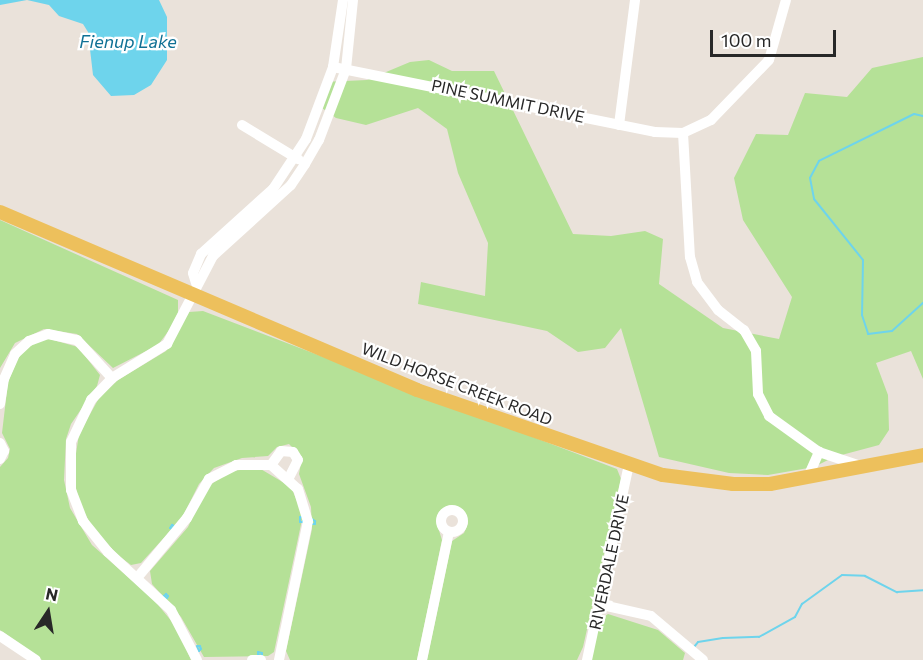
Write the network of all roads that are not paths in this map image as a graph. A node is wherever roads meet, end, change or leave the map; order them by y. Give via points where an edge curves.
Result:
1 (343, 0) edge
2 (353, 0) edge
3 (635, 0) edge
4 (786, 0) edge
5 (333, 67) junction
6 (346, 69) junction
7 (242, 124) dead end
8 (619, 125) junction
9 (683, 133) junction
10 (294, 157) junction
11 (305, 164) junction
12 (0, 212) edge
13 (194, 288) junction
14 (112, 378) junction
15 (0, 404) edge
16 (0, 442) edge
17 (819, 452) junction
18 (923, 455) edge
19 (0, 459) edge
20 (629, 464) junction
21 (271, 465) junction
22 (862, 466) junction
23 (289, 478) junction
24 (807, 479) junction
25 (449, 532) dead end
26 (136, 578) junction
27 (598, 604) junction
28 (0, 636) edge
29 (36, 660) edge
30 (197, 660) edge
31 (252, 660) edge
32 (261, 660) edge
33 (279, 660) edge
34 (422, 660) edge
35 (587, 660) edge
36 (703, 660) edge

1 - 5 street
2 - 6 street
3 - 8 street
4 - 9 street via 769,60 711,120
5 - 6 street, PINE SUMMIT DRIVE
5 - 10 street via 315,118
6 - 8 street, PINE SUMMIT DRIVE
6 - 11 street via 319,140
7 - 10 street
8 - 9 street, PINE SUMMIT DRIVE
9 - 17 street via 690,257 697,282 718,310 744,330 756,351 758,394 769,416
10 - 11 street
10 - 13 street via 273,189 201,254 193,273
11 - 13 street via 291,185 213,256
12 - 13 main road, WILD HORSE CREEK ROAD
13 - 14 street via 167,344
13 - 20 main road, WILD HORSE CREEK ROAD via 417,390
14 - 15 street via 85,345 68,335 48,334 30,341 15,354 4,379
14 - 26 street via 91,400 75,426 69,474 83,521 94,538
16 - 19 street via 4,451
17 - 22 street
17 - 24 street
18 - 22 main road, WILD HORSE CREEK ROAD
20 - 24 main road, WILD HORSE CREEK ROAD via 663,475 733,484
20 - 27 street, RIVERDALE DRIVE
21 - 23 street
21 - 23 street via 281,451 293,452 297,464
21 - 26 street via 236,465 209,479 188,518
22 - 24 main road, WILD HORSE CREEK ROAD
23 - 33 street via 304,498 308,521
25 - 34 street
26 - 30 street via 171,610
27 - 35 street, RIVERDALE DRIVE
27 - 36 street via 651,616
28 - 29 street
31 - 32 street

